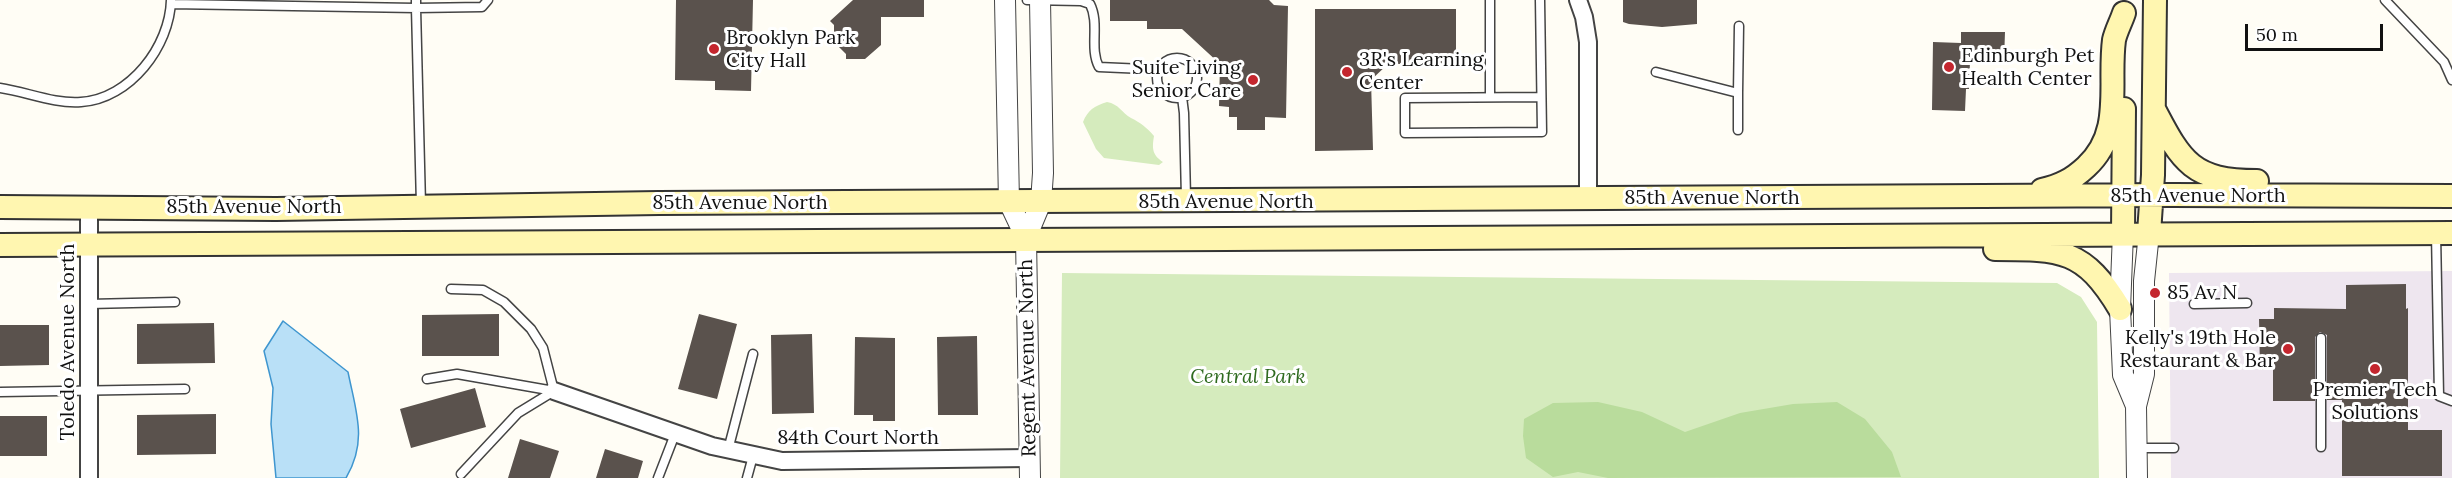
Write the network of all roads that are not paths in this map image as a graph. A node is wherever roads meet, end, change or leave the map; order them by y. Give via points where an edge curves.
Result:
1 (488, 0) edge
2 (1005, 0) edge
3 (1028, 0) edge
4 (1040, 0) edge
5 (1490, 0) edge
6 (1540, 0) edge
7 (1578, 0) edge
8 (2155, 0) edge
9 (2385, 0) edge
10 (171, 2) edge
11 (416, 4) edge
12 (2124, 7) edge
13 (1739, 26) dead end
14 (1656, 72) dead end
15 (1158, 73) junction
16 (2452, 80) edge
17 (0, 88) edge
18 (1738, 93) junction
19 (1182, 97) junction
20 (1490, 97) junction
21 (1541, 97) junction
22 (2154, 109) junction
23 (1738, 130) dead end
24 (2452, 194) edge
25 (2124, 196) junction
26 (2151, 196) junction
27 (2009, 198) junction
28 (1588, 199) junction
29 (1008, 202) junction
30 (1041, 202) junction
31 (1186, 202) junction
32 (421, 206) junction
33 (0, 207) edge
34 (90, 207) junction
35 (2123, 233) junction
36 (2148, 233) junction
37 (2444, 233) edge
38 (1796, 235) junction
39 (1026, 238) junction
40 (0, 245) edge
41 (90, 245) junction
42 (451, 289) dead end
43 (175, 302) dead end
44 (2247, 303) dead end
45 (89, 304) junction
46 (2194, 304) dead end
47 (2120, 309) junction
48 (2321, 338) dead end
49 (753, 354) dead end
50 (427, 379) dead end
51 (185, 389) dead end
52 (88, 390) junction
53 (554, 391) junction
54 (0, 392) edge
55 (2452, 402) edge
56 (2136, 406) junction
57 (675, 434) junction
58 (2321, 447) dead end
59 (2137, 448) junction
60 (2174, 448) dead end
61 (728, 450) junction
62 (753, 456) junction
63 (1029, 458) junction
64 (461, 474) dead end
65 (88, 478) edge
66 (658, 478) edge
67 (747, 478) edge
68 (1030, 478) edge
69 (2137, 478) edge

1 - 11 lane via 482,7
2 - 29 street, Regent Avenue North
3 - 4 lane
4 - 15 lane via 1090,4 1095,14 1095,59 1099,67
4 - 30 street, Regent Avenue North
5 - 20 lane
6 - 21 lane
7 - 28 street via 1588,42
8 - 22 main road
9 - 16 lane via 2444,62
10 - 11 lane
10 - 17 lane via 163,35 142,71 104,97 82,102 59,101
11 - 32 lane
12 - 25 main road
12 - 27 main road via 2115,38 2113,117 2102,150 2068,182
13 - 18 lane
14 - 18 lane
15 - 19 lane via 1157,83 1164,93
15 - 19 lane via 1161,65 1172,58 1190,62 1197,81 1190,93
18 - 23 lane
19 - 31 lane
20 - 21 lane
20 - 21 lane via 1405,98 1405,133 1542,132
22 - 24 main road via 2179,153 2194,166 2221,179 2417,180
22 - 26 main road
24 - 26 main road, 85th Avenue North
25 - 26 main road, 85th Avenue North
25 - 27 main road, 85th Avenue North
25 - 35 main road
26 - 36 main road
27 - 28 main road, 85th Avenue North
28 - 31 main road, 85th Avenue North
29 - 30 main road, 85th Avenue North
29 - 32 main road, 85th Avenue North
29 - 39 street, Regent Avenue North
30 - 31 main road, 85th Avenue North
30 - 39 street, Regent Avenue North
32 - 34 main road, 85th Avenue North
33 - 34 main road, 85th Avenue North
34 - 41 street, Toledo Avenue North
35 - 36 main road, 85th Avenue North
35 - 38 main road, 85th Avenue North
35 - 47 street
36 - 37 main road, 85th Avenue North
36 - 56 street via 2144,374
37 - 55 lane via 2439,396
38 - 39 main road, 85th Avenue North
38 - 47 main road via 1824,250 2015,249 2058,253 2092,269
39 - 41 main road, 85th Avenue North
39 - 63 street, Regent Avenue North
40 - 41 main road, 85th Avenue North
41 - 45 street, Toledo Avenue North
42 - 53 lane via 483,290 504,302 531,329 543,348
43 - 45 lane
44 - 46 lane
45 - 52 street, Toledo Avenue North
47 - 56 street via 2123,375
48 - 58 lane
49 - 61 lane
50 - 53 lane via 457,374
51 - 52 lane
52 - 54 lane
52 - 65 street, Toledo Avenue North
53 - 57 street, 84th Court North
53 - 64 lane via 518,413
56 - 59 street
57 - 61 street, 84th Court North
57 - 66 lane
59 - 60 lane
59 - 69 street
61 - 62 street, 84th Court North
62 - 63 street, 84th Court North via 782,461
62 - 67 lane
63 - 68 street, Regent Avenue North

